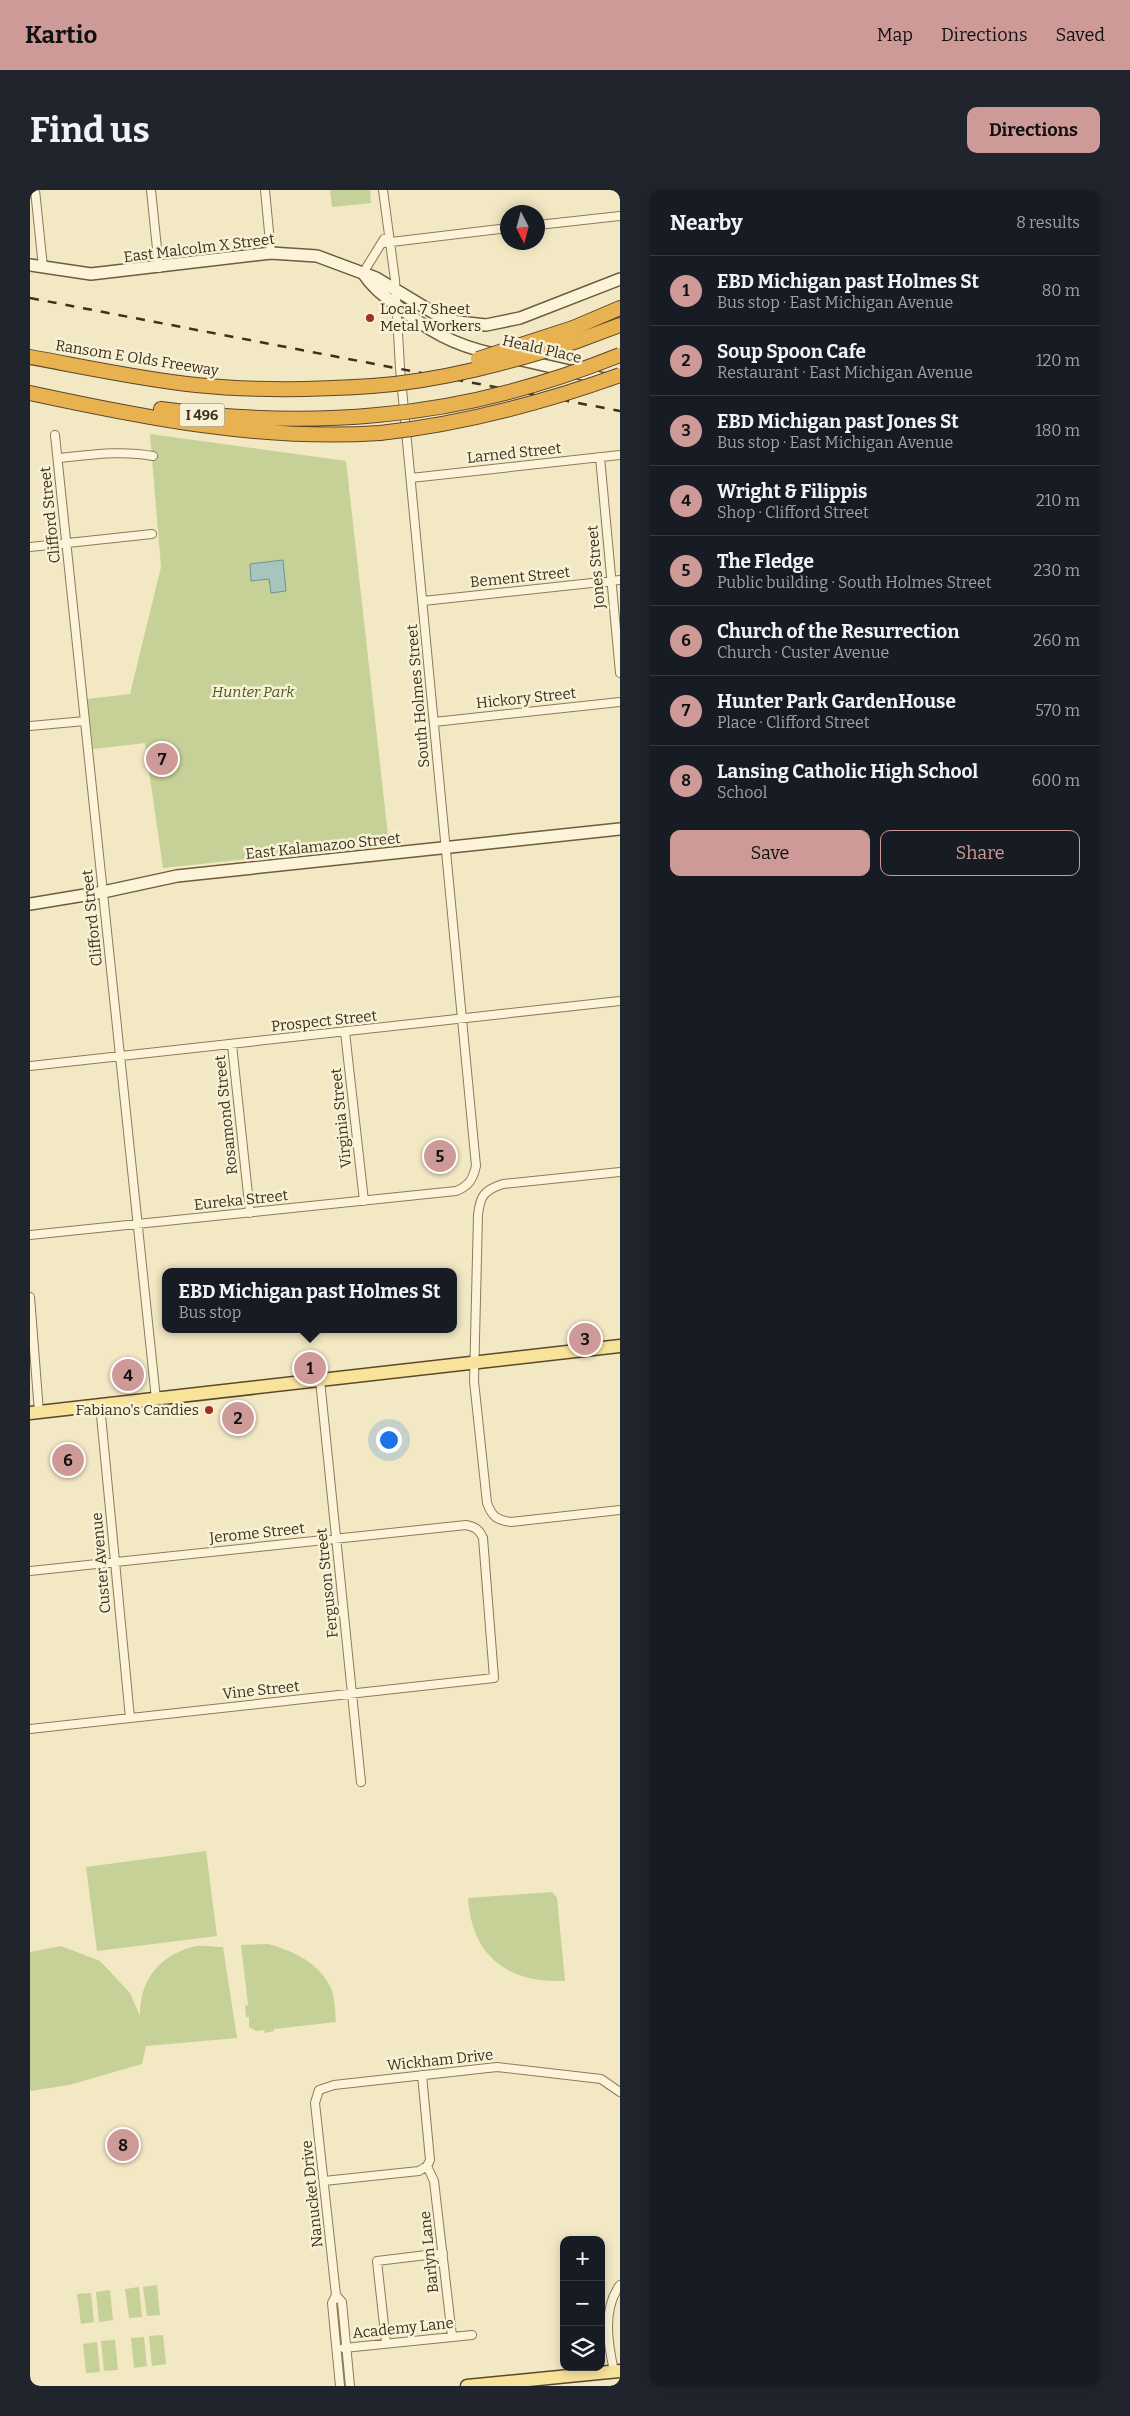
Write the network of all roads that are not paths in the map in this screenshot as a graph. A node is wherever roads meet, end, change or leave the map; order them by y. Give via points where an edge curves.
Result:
1 (36, 190) edge
2 (151, 190) edge
3 (265, 190) edge
4 (383, 190) edge
5 (620, 216) edge
6 (545, 224) edge
7 (500, 229) edge
8 (387, 242) junction
9 (272, 253) junction
10 (30, 265) edge
11 (43, 267) junction
12 (159, 268) junction
13 (363, 273) junction
14 (620, 279) edge
15 (395, 290) junction
16 (396, 305) junction
17 (620, 308) edge
18 (620, 325) edge
19 (575, 334) junction
20 (620, 355) edge
21 (30, 357) edge
22 (620, 375) edge
23 (620, 382) edge
24 (30, 387) edge
25 (30, 393) edge
26 (55, 434) dead end
27 (620, 455) edge
28 (153, 456) dead end
29 (600, 457) junction
30 (58, 458) junction
31 (411, 478) junction
32 (152, 534) dead end
33 (67, 543) junction
34 (30, 547) edge
35 (620, 580) edge
36 (611, 581) junction
37 (423, 601) junction
38 (620, 673) edge
39 (620, 702) edge
40 (85, 721) junction
41 (434, 722) junction
42 (30, 726) edge
43 (620, 829) edge
44 (445, 848) junction
45 (103, 892) junction
46 (30, 904) edge
47 (620, 1001) edge
48 (462, 1020) junction
49 (345, 1032) junction
50 (232, 1045) junction
51 (120, 1057) junction
52 (30, 1066) edge
53 (620, 1172) edge
54 (456, 1191) joint
55 (364, 1201) junction
56 (250, 1213) junction
57 (138, 1225) junction
58 (30, 1236) edge
59 (30, 1297) edge
60 (620, 1346) edge
61 (473, 1363) junction
62 (320, 1380) junction
63 (156, 1399) junction
64 (100, 1405) junction
65 (35, 1412) edge
66 (620, 1510) edge
67 (337, 1538) junction
68 (114, 1562) junction
69 (30, 1571) edge
70 (494, 1678) joint
71 (353, 1694) junction
72 (130, 1718) junction
73 (30, 1729) edge
74 (361, 1782) dead end
75 (422, 2075) junction
76 (318, 2090) joint
77 (620, 2092) edge
78 (427, 2166) junction
79 (324, 2181) junction
80 (443, 2253) junction
81 (620, 2285) edge
82 (336, 2295) junction
83 (472, 2335) dead end
84 (452, 2336) junction
85 (386, 2343) junction
86 (337, 2347) junction
87 (347, 2348) junction
88 (617, 2371) edge
89 (511, 2384) edge
90 (340, 2386) edge
91 (350, 2386) edge
92 (467, 2386) edge

1 - 11 street
2 - 12 street
3 - 9 street
4 - 8 street
5 - 6 street
7 - 8 street
8 - 13 street
8 - 15 street, South Holmes Street
9 - 12 street, East Malcolm X Street
9 - 13 street, East Malcolm X Street via 317,256
10 - 11 street, East Malcolm X Street
11 - 12 street, East Malcolm X Street via 91,274
13 - 15 street, East Malcolm X Street
13 - 16 street, Heald Place via 371,286
14 - 15 street, East Malcolm X Street via 520,318 486,325 439,316
15 - 16 street, South Holmes Street
16 - 23 street, Heald Place via 428,330 456,344
16 - 31 street, South Holmes Street
17 - 19 highway
18 - 19 highway, Ransom E Olds Freeway / I 496
19 - 21 highway, Ransom E Olds Freeway / I 496, bridge via 468,371 414,381 311,389 194,385
20 - 24 highway, I 496, bridge via 503,393 377,415 296,419 228,417
22 - 25 highway, bridge via 495,414 380,433 314,435 233,430
26 - 30 street, Clifford Street
27 - 29 street, Larned Street
28 - 30 street via 134,452
29 - 31 street, Larned Street
29 - 36 street, Jones Street
30 - 33 street, Clifford Street
31 - 37 street, South Holmes Street
32 - 33 street
33 - 34 street
33 - 40 street, Clifford Street
35 - 36 street, Bement Street
36 - 37 street, Bement Street
36 - 38 street, Jones Street
37 - 41 street, South Holmes Street
39 - 41 street, Hickory Street
40 - 42 street
40 - 45 street, Clifford Street
41 - 44 street, South Holmes Street
43 - 44 street, East Kalamazoo Street
44 - 45 street, East Kalamazoo Street via 176,876
44 - 48 street, South Holmes Street
45 - 46 street, East Kalamazoo Street
45 - 51 street, Clifford Street
47 - 48 street, Prospect Street
48 - 49 street, Prospect Street
48 - 54 street, South Holmes Street via 476,1166 470,1183
49 - 50 street, Prospect Street
49 - 55 street, Virginia Street
50 - 51 street, Prospect Street
50 - 56 street, Rosamond Street
51 - 52 street, Prospect Street
51 - 57 street, Clifford Street
53 - 61 street via 503,1184 484,1194 478,1215
54 - 55 street, Eureka Street
55 - 56 street, Eureka Street
56 - 57 street, Eureka Street
57 - 58 street, Eureka Street
57 - 63 street, Clifford Street
59 - 65 street
60 - 61 main road
61 - 62 main road
61 - 66 street via 487,1503 492,1515 500,1521 511,1522
62 - 63 main road
62 - 67 street, Ferguson Street
63 - 64 main road
64 - 65 main road
64 - 68 street, Custer Avenue
67 - 68 street, Jerome Street
67 - 70 street, Jerome Street via 466,1525 479,1530
67 - 71 street, Ferguson Street
68 - 69 street, Jerome Street
68 - 72 street, Custer Avenue
70 - 71 street, Vine Street
71 - 72 street, Vine Street
71 - 74 street, Ferguson Street
72 - 73 street, Vine Street
75 - 76 street, Wickham Drive
75 - 77 street, Wickham Drive via 497,2067 601,2080
75 - 78 street via 430,2160
76 - 79 street, Nanucket Drive via 315,2103
78 - 79 street via 419,2171
78 - 80 street, Barlyn Lane via 434,2181
79 - 82 street, Nanucket Drive
80 - 84 street, Barlyn Lane
80 - 85 street via 378,2261
81 - 88 street via 612,2300 608,2322
82 - 86 street, Nanucket Drive via 332,2303
82 - 87 street, Nanucket Drive via 342,2302
83 - 84 street, Academy Lane
84 - 85 street, Academy Lane
85 - 87 street, Academy Lane
86 - 87 street, Academy Lane
86 - 90 street, Nanucket Drive
87 - 91 street, Nanucket Drive
88 - 89 main road
89 - 92 main road

